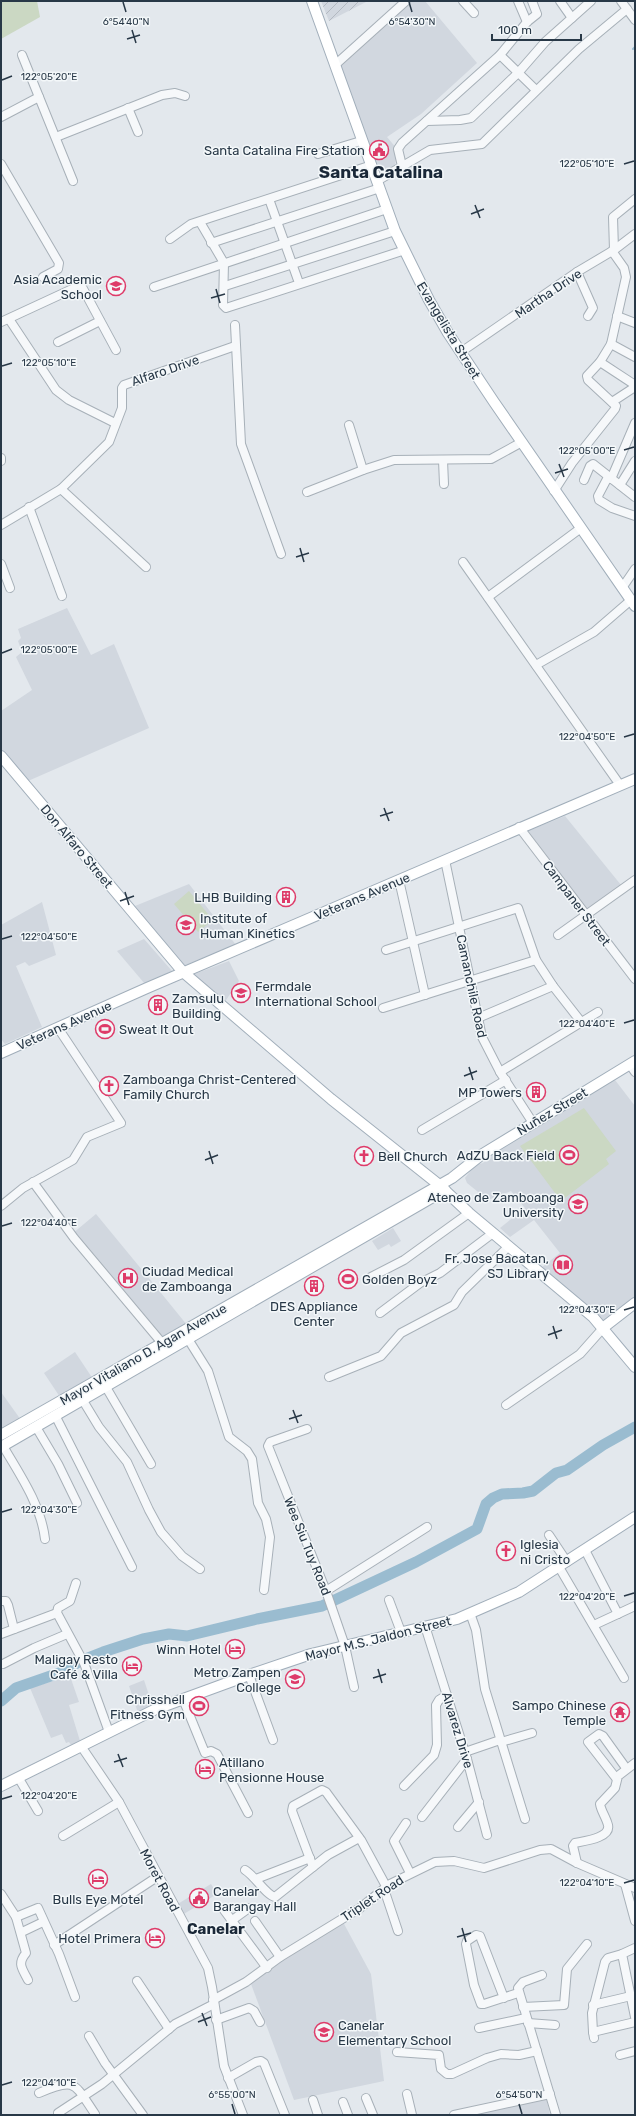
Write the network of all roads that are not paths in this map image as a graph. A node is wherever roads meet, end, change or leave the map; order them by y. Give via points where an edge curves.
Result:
1 (312, 1) edge
2 (406, 1) edge
3 (463, 1) edge
4 (518, 1) edge
5 (532, 1) edge
6 (560, 1) edge
7 (591, 1) edge
8 (621, 1) edge
9 (626, 9) junction
10 (474, 13) dead end
11 (572, 18) junction
12 (635, 20) edge
13 (527, 22) junction
14 (500, 55) junction
15 (22, 56) dead end
16 (335, 65) junction
17 (518, 73) junction
18 (536, 90) junction
19 (185, 96) dead end
20 (39, 97) junction
21 (128, 108) junction
22 (1, 117) edge
23 (428, 121) junction
24 (1, 122) edge
25 (1, 125) edge
26 (138, 132) dead end
27 (56, 138) junction
28 (361, 141) junction
29 (318, 154) dead end
30 (1, 164) edge
31 (372, 166) junction
32 (402, 166) junction
33 (73, 181) dead end
34 (379, 184) junction
35 (269, 199) junction
36 (635, 199) edge
37 (388, 209) junction
38 (200, 222) junction
39 (277, 222) junction
40 (395, 231) junction
41 (635, 234) edge
42 (170, 239) dead end
43 (211, 243) junction
44 (284, 244) junction
45 (404, 250) junction
46 (613, 251) junction
47 (224, 263) junction
48 (292, 264) junction
49 (577, 272) junction
50 (42, 277) dead end
51 (299, 283) junction
52 (225, 286) junction
53 (154, 287) dead end
54 (588, 316) dead end
55 (617, 316) junction
56 (9, 319) junction
57 (100, 321) junction
58 (1, 322) edge
59 (635, 323) edge
60 (234, 325) dead end
61 (58, 342) dead end
62 (611, 344) junction
63 (235, 346) junction
64 (116, 350) dead end
65 (461, 352) junction
66 (635, 357) edge
67 (600, 362) junction
68 (635, 386) edge
69 (612, 402) junction
70 (115, 423) junction
71 (635, 423) edge
72 (349, 425) dead end
73 (522, 442) junction
74 (442, 460) junction
75 (635, 461) edge
76 (362, 470) junction
77 (609, 478) junction
78 (584, 480) dead end
79 (444, 484) dead end
80 (620, 485) junction
81 (61, 490) junction
82 (554, 491) junction
83 (307, 492) dead end
84 (634, 495) edge
85 (29, 507) junction
86 (635, 516) edge
87 (1, 525) edge
88 (580, 528) junction
89 (281, 554) dead end
90 (463, 562) dead end
91 (1, 564) edge
92 (146, 567) dead end
93 (635, 569) edge
94 (10, 588) dead end
95 (622, 588) junction
96 (62, 596) dead end
97 (488, 597) junction
98 (633, 603) edge
99 (536, 665) junction
100 (1, 756) edge
101 (635, 779) edge
102 (620, 785) junction
103 (520, 827) junction
104 (445, 860) junction
105 (399, 880) junction
106 (635, 880) edge
107 (586, 914) junction
108 (459, 926) junction
109 (558, 935) dead end
110 (413, 940) junction
111 (386, 950) dead end
112 (536, 960) junction
113 (183, 972) junction
114 (635, 979) edge
115 (470, 980) junction
116 (553, 986) junction
117 (425, 995) junction
118 (383, 1008) dead end
119 (598, 1012) dead end
120 (478, 1018) junction
121 (582, 1023) junction
122 (58, 1028) junction
123 (1, 1053) edge
124 (633, 1066) edge
125 (500, 1072) junction
126 (506, 1080) junction
127 (533, 1123) junction
128 (422, 1130) dead end
129 (452, 1178) joint
130 (33, 1182) junction
131 (442, 1187) junction
132 (1, 1206) edge
133 (469, 1213) junction
134 (493, 1233) junction
135 (509, 1246) junction
136 (371, 1277) dead end
137 (635, 1303) edge
138 (380, 1314) dead end
139 (604, 1327) junction
140 (189, 1335) junction
141 (162, 1343) junction
142 (635, 1367) edge
143 (329, 1377) dead end
144 (103, 1382) junction
145 (82, 1400) junction
146 (506, 1405) dead end
147 (55, 1415) junction
148 (36, 1427) junction
149 (307, 1429) dead end
150 (1, 1434) edge
151 (2, 1446) edge
152 (151, 1464) dead end
153 (77, 1503) dead end
154 (635, 1518) edge
155 (427, 1527) dead end
156 (549, 1535) dead end
157 (44, 1539) dead end
158 (585, 1550) junction
159 (563, 1565) junction
160 (132, 1567) dead end
161 (200, 1569) dead end
162 (76, 1582) dead end
163 (264, 1590) dead end
164 (326, 1590) junction
165 (389, 1600) dead end
166 (1, 1601) edge
167 (635, 1606) edge
168 (57, 1613) junction
169 (470, 1613) junction
170 (618, 1614) junction
171 (594, 1625) junction
172 (425, 1626) junction
173 (14, 1629) junction
174 (401, 1632) junction
175 (1, 1634) edge
176 (67, 1634) junction
177 (345, 1646) junction
178 (3, 1664) dead end
179 (249, 1675) junction
180 (624, 1678) dead end
181 (354, 1687) dead end
182 (447, 1695) junction
183 (184, 1699) junction
184 (109, 1732) junction
185 (532, 1733) dead end
186 (273, 1740) dead end
187 (500, 1741) junction
188 (81, 1746) junction
189 (466, 1755) junction
190 (635, 1763) edge
191 (626, 1768) junction
192 (18, 1777) junction
193 (616, 1778) junction
194 (1, 1786) edge
195 (404, 1786) dead end
196 (119, 1802) junction
197 (479, 1802) junction
198 (38, 1811) dead end
199 (248, 1813) dead end
200 (422, 1816) dead end
201 (525, 1819) dead end
202 (406, 1823) dead end
203 (458, 1827) dead end
204 (487, 1835) dead end
205 (63, 1836) dead end
206 (359, 1838) junction
207 (310, 1858) junction
208 (577, 1863) junction
209 (313, 1867) junction
210 (245, 1870) dead end
211 (410, 1873) junction
212 (157, 1877) junction
213 (256, 1879) junction
214 (625, 1884) junction
215 (385, 1888) junction
216 (635, 1888) edge
217 (1, 1894) edge
218 (248, 1908) dead end
219 (224, 1910) dead end
220 (16, 1917) junction
221 (231, 1921) junction
222 (255, 1921) dead end
223 (635, 1921) edge
224 (43, 1922) junction
225 (398, 1931) dead end
226 (22, 1932) junction
227 (587, 1944) dead end
228 (54, 1945) junction
229 (635, 1948) edge
230 (622, 1954) junction
231 (280, 1957) junction
232 (267, 1968) junction
233 (542, 1975) dead end
234 (28, 1980) dead end
235 (137, 1981) dead end
236 (518, 1993) junction
237 (631, 1996) junction
238 (74, 1997) dead end
239 (504, 1998) junction
240 (213, 2002) junction
241 (594, 2005) junction
242 (524, 2007) junction
243 (635, 2017) edge
244 (216, 2020) junction
245 (527, 2020) junction
246 (260, 2022) dead end
247 (635, 2022) edge
248 (555, 2025) dead end
249 (479, 2028) dead end
250 (169, 2029) junction
251 (89, 2036) dead end
252 (538, 2051) junction
253 (635, 2051) edge
254 (397, 2052) dead end
255 (620, 2055) dead end
256 (115, 2074) junction
257 (228, 2078) junction
258 (39, 2093) dead end
259 (407, 2094) dead end
260 (550, 2094) junction
261 (84, 2097) junction
262 (366, 2098) dead end
263 (313, 2100) dead end
264 (343, 2102) dead end
265 (58, 2113) dead end
266 (95, 2114) dead end
267 (143, 2115) edge
268 (243, 2115) edge
269 (285, 2115) edge
270 (318, 2115) edge
271 (348, 2115) edge
272 (372, 2115) edge
273 (412, 2115) edge
274 (454, 2115) edge
275 (556, 2115) edge

1 - 16 main road, Evangelista Street
2 - 16 street
3 - 10 street
4 - 13 street
5 - 13 street via 537,14
6 - 11 street
7 - 11 street
8 - 9 street
9 - 12 street
9 - 18 street
11 - 17 street via 545,42
13 - 14 street
14 - 17 street
14 - 23 street
15 - 20 street
16 - 28 main road, Evangelista Street
17 - 18 street
17 - 23 street via 471,118
18 - 32 street via 482,144 430,150
19 - 21 street via 175,93 162,95
20 - 22 street
20 - 27 street
21 - 26 street
21 - 27 street
23 - 32 street via 399,146
24 - 25 street
27 - 33 street
28 - 29 street
28 - 31 main road, Evangelista Street
30 - 50 street via 59,263 58,269
31 - 34 main road, Evangelista Street
31 - 35 street
32 - 34 street
34 - 37 main road, Evangelista Street
34 - 39 street
35 - 38 street
35 - 39 street
36 - 46 street via 613,217
37 - 40 main road, Evangelista Street
37 - 44 street
38 - 42 street via 185,228
38 - 43 street
39 - 43 street
39 - 44 street
40 - 45 main road, Evangelista Street
40 - 48 street
41 - 46 street, Martha Drive
43 - 47 street
44 - 47 street
44 - 48 street
45 - 51 street
45 - 65 main road, Evangelista Street via 429,300
46 - 49 street, Martha Drive
46 - 55 street via 624,268 626,278
47 - 52 street
47 - 53 street
48 - 51 street
48 - 52 street
49 - 54 street via 593,308
49 - 65 street, Martha Drive
51 - 52 street via 226,308 223,305
55 - 59 street
55 - 62 street
56 - 57 street via 82,285
56 - 58 street
56 - 70 street via 56,390 69,400
57 - 61 street
57 - 64 street
60 - 63 street
62 - 66 street
62 - 67 street
63 - 70 street, Alfaro Drive via 124,385 122,408
63 - 89 street via 241,444
65 - 73 main road, Evangelista Street
67 - 68 street
67 - 69 street via 587,376 588,380
68 - 69 street
69 - 82 street via 616,406 615,409 572,463
70 - 81 street, Alfaro Drive via 109,442
71 - 77 street
72 - 76 street
73 - 74 street via 491,459
73 - 82 main road, Evangelista Street
74 - 76 street via 394,460
74 - 79 street
75 - 80 street
76 - 83 street
77 - 78 street via 592,464
77 - 80 street
77 - 86 street via 598,496 599,500 612,508
80 - 84 street
81 - 85 street, Alfaro Drive
81 - 92 street
82 - 88 main road, Evangelista Street
85 - 87 street, Alfaro Drive
85 - 96 street
88 - 95 main road, Evangelista Street
88 - 97 street
90 - 97 street
91 - 94 street
93 - 95 street
95 - 98 main road, Evangelista Street
97 - 99 street
98 - 99 street via 594,632
99 - 102 street
100 - 113 main road, Don Alfaro Street
101 - 102 main road, Veterans Avenue
102 - 103 main road, Veterans Avenue
103 - 104 main road, Veterans Avenue
103 - 107 street, Campaner Street
104 - 105 main road, Veterans Avenue
104 - 108 street, Camanchile Road
105 - 110 street
105 - 113 main road, Veterans Avenue
106 - 107 street
107 - 109 street
107 - 114 street, Campaner Street
108 - 110 street
108 - 112 street via 518,908
108 - 115 street, Camanchile Road
110 - 111 street
110 - 117 street
112 - 115 street
112 - 116 street
113 - 122 main road, Veterans Avenue
113 - 131 main road, Don Alfaro Street via 331,1099
115 - 117 street
115 - 120 street, Camanchile Road
116 - 120 street
116 - 121 street
117 - 118 street
119 - 121 street
120 - 125 street, Camanchile Road via 486,1046
121 - 125 street
122 - 123 main road, Veterans Avenue
122 - 130 street via 121,1123 87,1137 73,1160
124 - 127 main road, Nuñez Street
125 - 126 street, Camanchile Road
126 - 127 street, Camanchile Road
126 - 128 street
127 - 129 main road, Nuñez Street via 481,1155
129 - 131 main road, Mayor Vitaliano D. Agan Avenue
130 - 132 street
130 - 141 street via 68,1230
131 - 133 main road, Don Alfaro Street
131 - 140 main road, Mayor Vitaliano D. Agan Avenue
133 - 134 main road, Don Alfaro Street
133 - 136 street via 404,1260
134 - 135 main road, Don Alfaro Street
134 - 138 street
135 - 139 main road, Don Alfaro Street
135 - 143 street via 462,1292 454,1305 401,1333 381,1356
137 - 139 main road
139 - 142 main road, Don Alfaro Street
139 - 146 street via 580,1354
140 - 141 main road, Mayor Vitaliano D. Agan Avenue
140 - 144 main road, Mayor Vitaliano D. Agan Avenue
140 - 163 street via 208,1372 229,1437 247,1451 252,1460 258,1503 266,1519 270,1537
141 - 144 main road, Mayor Vitaliano D. Agan Avenue
144 - 145 main road, Mayor Vitaliano D. Agan Avenue
144 - 150 main road, Mayor Vitaliano D. Agan Avenue
144 - 152 street
145 - 147 main road, Mayor Vitaliano D. Agan Avenue
145 - 161 street via 126,1462 164,1535 182,1556
147 - 148 main road, Mayor Vitaliano D. Agan Avenue
147 - 160 street
148 - 151 main road, Mayor Vitaliano D. Agan Avenue
148 - 153 street
149 - 164 street, Wee Siu Tuy Road via 270,1442 268,1446
151 - 157 street via 35,1503 43,1523
154 - 158 main road, Mayor M.S. Jaldon Street
155 - 164 street
156 - 159 street
158 - 159 main road, Mayor M.S. Jaldon Street
158 - 170 street
159 - 169 main road, Mayor M.S. Jaldon Street via 519,1592
159 - 171 street
162 - 168 street via 70,1601 58,1608
164 - 177 street, Wee Siu Tuy Road
165 - 174 street
166 - 173 street via 8,1604
167 - 170 street
168 - 173 street
168 - 176 street
169 - 172 main road, Mayor M.S. Jaldon Street
169 - 187 street via 476,1630 481,1673
170 - 171 street
171 - 180 street
172 - 174 main road, Mayor M.S. Jaldon Street
172 - 182 street, Alvarez Drive
173 - 175 street
174 - 177 main road, Mayor M.S. Jaldon Street
176 - 178 street
176 - 184 street via 83,1661
177 - 179 main road, Mayor M.S. Jaldon Street via 311,1654
177 - 181 street, Wee Siu Tuy Road
179 - 183 main road, Mayor M.S. Jaldon Street
179 - 186 street
182 - 189 street, Alvarez Drive
182 - 195 street via 436,1705 437,1745 434,1755
183 - 184 main road, Mayor M.S. Jaldon Street
183 - 199 street via 205,1753 211,1751 217,1754
184 - 188 main road, Mayor M.S. Jaldon Street
185 - 187 street
187 - 189 street
187 - 201 street
188 - 192 main road, Mayor M.S. Jaldon Street
188 - 196 street, Moret Road
189 - 197 street, Alvarez Drive
189 - 200 street
190 - 191 street
191 - 193 street
191 - 193 street via 603,1736 599,1734 588,1742
192 - 194 main road, Mayor M.S. Jaldon Street
192 - 198 street
193 - 208 street via 614,1788 600,1804 608,1829 600,1836 574,1845 573,1852
196 - 205 street
196 - 212 street, Moret Road
197 - 203 street
197 - 204 street, Alvarez Drive
202 - 211 street via 394,1841
206 - 207 street via 326,1792 318,1790 293,1806 292,1814
206 - 209 street via 328,1855
206 - 215 street
207 - 209 street
207 - 213 street
208 - 211 street, Triplet Road via 551,1849 546,1849 488,1867 481,1868 448,1860 435,1862
208 - 214 street, Triplet Road
209 - 213 street via 275,1897
210 - 213 street
211 - 215 street, Triplet Road
212 - 228 street
212 - 240 street, Moret Road via 208,1968
214 - 216 street, Triplet Road
214 - 223 street
215 - 225 street
215 - 231 street, Triplet Road via 360,1908
217 - 220 street
218 - 221 street
219 - 221 street
220 - 224 street via 38,1908
220 - 226 street
221 - 232 street
222 - 231 street
224 - 226 street
224 - 228 street
226 - 234 street via 26,1953 20,1962
227 - 242 street via 567,1969 564,2005
228 - 238 street
229 - 230 street
230 - 237 street
230 - 241 street via 608,1958 605,1962
231 - 232 street, Triplet Road
232 - 240 street, Triplet Road
233 - 236 street via 520,1984
235 - 250 street
236 - 239 street
236 - 242 street
237 - 241 street
237 - 243 street
239 - 239 street via 484,2004 479,2002 466,1944 476,1935 480,1936
240 - 244 street, Moret Road
240 - 250 street, Triplet Road
241 - 247 street via 591,2017 593,2035
242 - 245 street
244 - 246 street via 249,2008 254,2011
244 - 257 street, Moret Road
245 - 248 street
245 - 249 street
245 - 252 street
250 - 256 street, Triplet Road
251 - 256 street via 105,2063
252 - 254 street via 482,2059 452,2074 447,2074 441,2069 439,2055
252 - 260 street
253 - 255 street
256 - 261 street, Triplet Road
256 - 267 street
257 - 268 street, Moret Road
257 - 269 street via 261,2061
258 - 261 street via 68,2083 78,2089
259 - 273 street
260 - 274 street
260 - 275 street
261 - 265 street, Triplet Road
261 - 266 street
262 - 272 street
263 - 270 street
264 - 271 street

